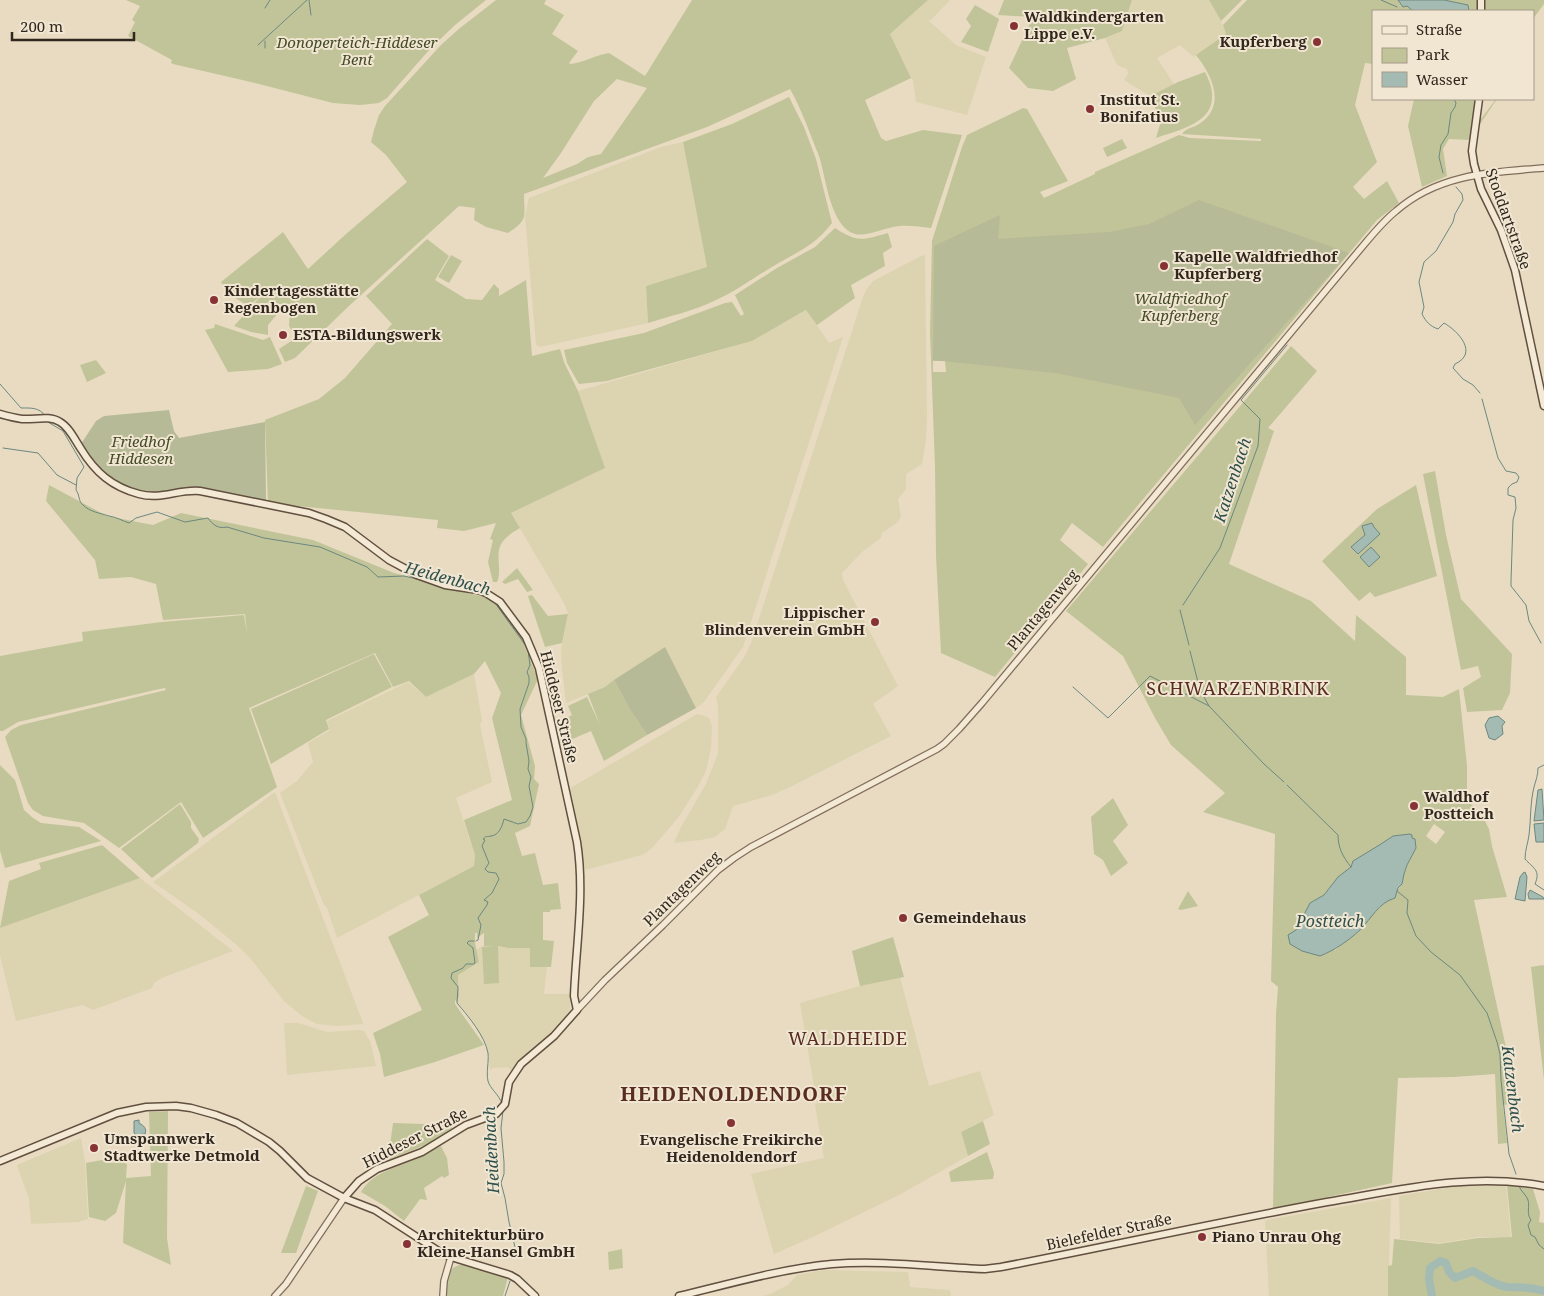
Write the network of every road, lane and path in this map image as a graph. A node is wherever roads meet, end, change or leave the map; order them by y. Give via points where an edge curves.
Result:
1 (1478, 100) edge
2 (1544, 168) edge
3 (1478, 174) junction
4 (1544, 406) edge
5 (0, 414) edge
6 (577, 1010) junction
7 (0, 1160) edge
8 (1544, 1186) edge
9 (344, 1198) junction
10 (451, 1257) junction
11 (275, 1296) edge
12 (443, 1296) edge
13 (535, 1296) edge
14 (679, 1296) edge

1 - 3 main road, Stoddartstraße via 1472,151
2 - 3 street, Plantagenweg
3 - 4 main road, Stoddartstraße via 1481,189 1501,230 1515,270
3 - 6 street, Plantagenweg via 1420,193 1381,225 944,744 734,858 718,870
5 - 6 main road, Hiddeser Straße via 59,421 99,474 138,494 158,496 200,491 309,513 345,527 389,560 417,575 478,590 500,602 526,637 539,668 577,842 581,876 574,996
6 - 9 main road, Hiddeser Straße via 518,1068 509,1082 503,1108 490,1117 459,1128 422,1152 378,1170
7 - 9 main road via 117,1113 146,1107 176,1106 237,1123 280,1151 308,1178
8 - 14 main road, Bielefelder Straße via 1499,1180 1454,1182 1263,1214 1001,1268 833,1264 778,1272
9 - 10 main road via 379,1213
9 - 11 street
10 - 12 street
10 - 13 main road via 510,1276

